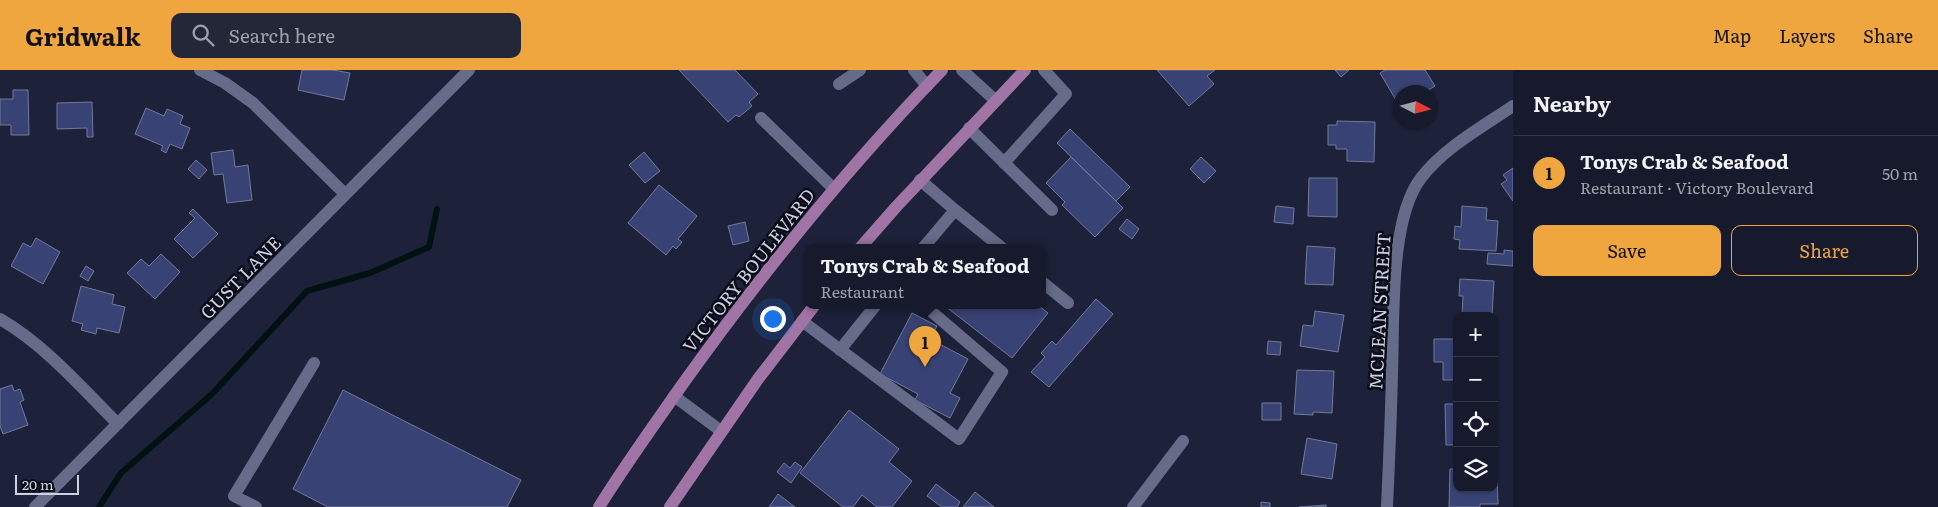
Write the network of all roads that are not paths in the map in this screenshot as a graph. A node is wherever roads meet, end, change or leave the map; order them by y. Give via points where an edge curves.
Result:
1 (200, 70) edge
2 (469, 70) edge
3 (860, 70) edge
4 (914, 70) edge
5 (942, 70) edge
6 (962, 70) edge
7 (1025, 70) edge
8 (1044, 70) edge
9 (839, 84) dead end
10 (927, 86) junction
11 (995, 100) junction
12 (1513, 106) edge
13 (761, 118) dead end
14 (969, 128) junction
15 (1004, 163) junction
16 (920, 180) junction
17 (834, 189) junction
18 (345, 194) junction
19 (955, 210) junction
20 (1052, 210) dead end
21 (864, 244) edge
22 (926, 244) edge
23 (997, 244) edge
24 (1046, 285) edge
25 (1068, 303) dead end
26 (812, 309) edge
27 (873, 309) edge
28 (928, 309) edge
29 (0, 319) edge
30 (802, 321) junction
31 (840, 350) junction
32 (314, 363) dead end
33 (674, 396) junction
34 (118, 424) junction
35 (721, 431) junction
36 (1183, 441) dead end
37 (35, 507) edge
38 (256, 507) edge
39 (599, 507) edge
40 (670, 507) edge
41 (1133, 507) edge
42 (1387, 507) edge

1 - 18 street via 253,103
2 - 18 street, GUST LANE
3 - 9 street
4 - 10 street
5 - 10 main road, VICTORY BOULEVARD
6 - 11 street
7 - 11 main road
8 - 15 street via 1066,94
10 - 17 main road, VICTORY BOULEVARD
11 - 14 main road
12 - 42 street, MCLEAN STREET via 1436,161 1420,179 1405,208 1395,283
13 - 17 street
14 - 15 street
14 - 16 main road
15 - 20 street
16 - 19 street
16 - 21 main road
17 - 33 main road, VICTORY BOULEVARD via 735,310
18 - 34 street, GUST LANE
19 - 22 street
19 - 23 street
24 - 25 street
26 - 30 main road
27 - 31 street
28 - 31 street via 1002,372 959,439
29 - 34 street via 17,329 59,365
30 - 31 street
30 - 35 main road
32 - 38 street via 234,496
33 - 35 street
33 - 39 main road, VICTORY BOULEVARD
34 - 37 street, GUST LANE
35 - 40 main road
36 - 41 street

